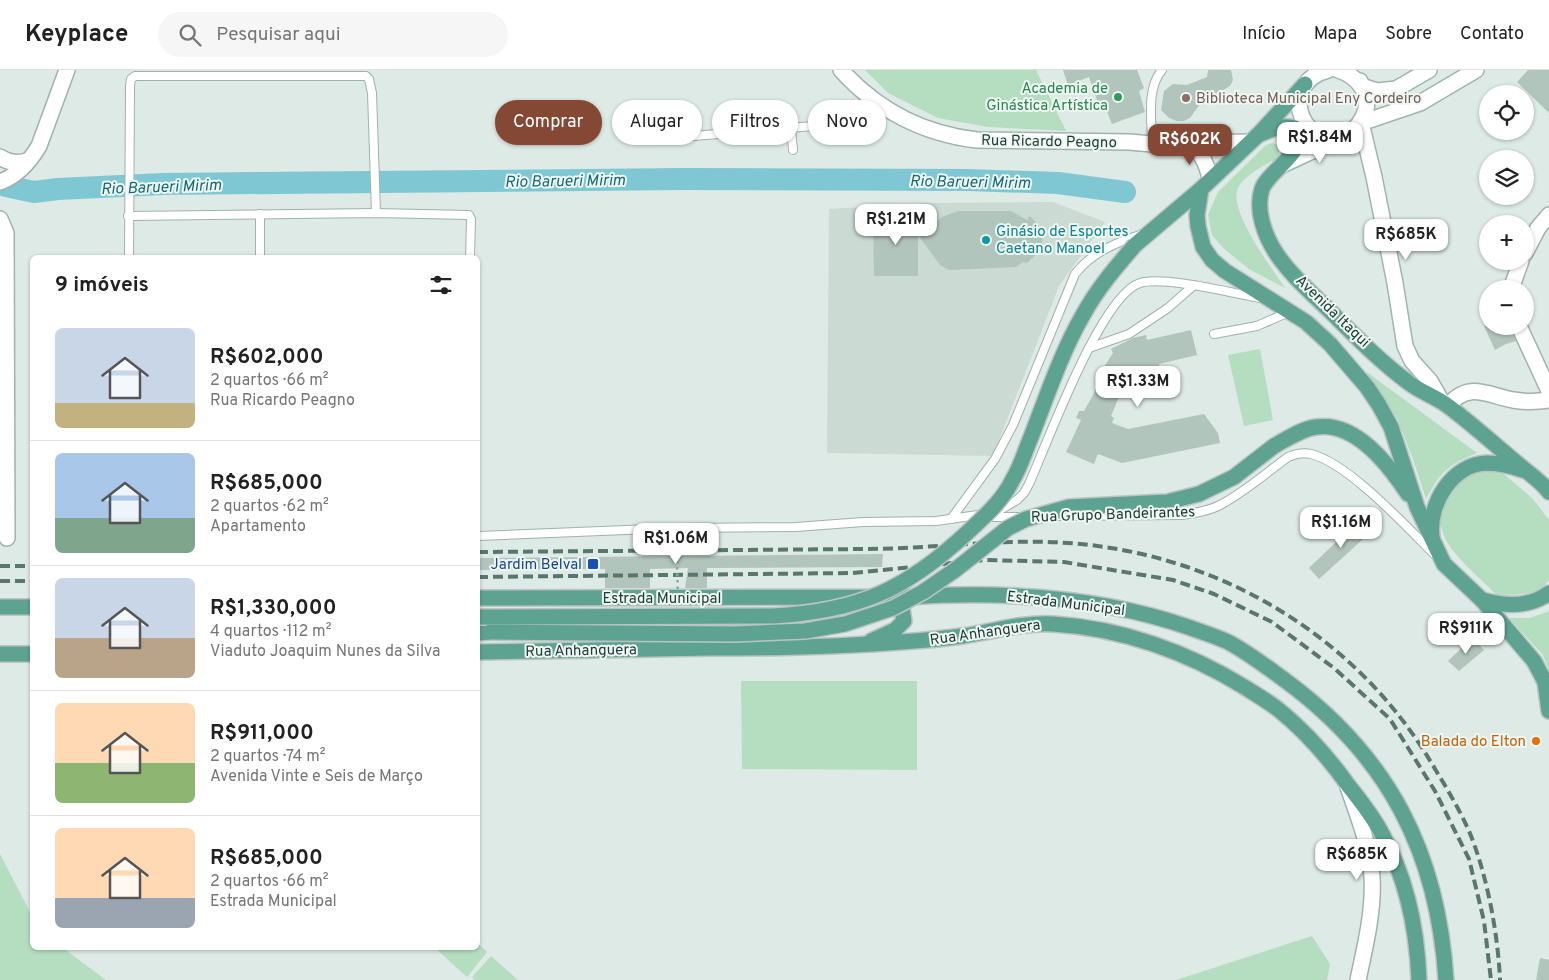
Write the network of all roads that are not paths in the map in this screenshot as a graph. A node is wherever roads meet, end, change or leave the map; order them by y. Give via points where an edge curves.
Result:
1 (67, 70) edge
2 (841, 70) edge
3 (1162, 70) edge
4 (1338, 70) edge
5 (1358, 70) edge
6 (1428, 70) edge
7 (1476, 70) edge
8 (1322, 71) edge
9 (1305, 84) junction
10 (1362, 86) junction
11 (1360, 122) junction
12 (1346, 135) junction
13 (1254, 138) junction
14 (1188, 142) junction
15 (1152, 144) junction
16 (793, 145) edge
17 (793, 150) dead end
18 (0, 157) edge
19 (28, 161) junction
20 (1280, 166) junction
21 (0, 182) edge
22 (1205, 184) junction
23 (376, 213) junction
24 (260, 214) junction
25 (1549, 215) edge
26 (128, 216) junction
27 (0, 219) edge
28 (1164, 221) junction
29 (1534, 236) edge
30 (129, 255) edge
31 (260, 255) edge
32 (470, 255) edge
33 (1193, 286) junction
34 (1272, 300) junction
35 (1290, 312) junction
36 (1214, 334) dead end
37 (1524, 335) edge
38 (1089, 348) junction
39 (1549, 390) edge
40 (1549, 400) edge
41 (1445, 404) junction
42 (1526, 471) junction
43 (1549, 492) edge
44 (1417, 507) junction
45 (963, 517) junction
46 (951, 519) junction
47 (480, 536) edge
48 (7, 538) dead end
49 (1433, 543) junction
50 (1444, 564) junction
51 (1549, 593) edge
52 (889, 597) junction
53 (480, 598) edge
54 (1482, 600) junction
55 (0, 607) edge
56 (30, 607) edge
57 (480, 617) edge
58 (484, 632) edge
59 (860, 644) junction
60 (480, 652) edge
61 (0, 654) edge
62 (30, 654) edge
63 (1549, 711) edge
64 (1347, 784) junction
65 (1358, 980) edge
66 (1419, 980) edge
67 (1446, 980) edge

1 - 19 street via 39,146
2 - 15 street, Rua Ricardo Peagno via 865,93 898,116 957,138
3 - 15 lane via 1152,88
4 - 10 street via 1355,78
5 - 10 street
6 - 10 street via 1396,89 1377,92
7 - 11 street via 1420,103
8 - 9 street
9 - 12 street via 1299,103 1300,112 1310,129 1327,137
9 - 13 main road
10 - 11 street via 1366,104
11 - 12 street, Avenida Itaqui
11 - 41 street via 1374,177 1405,346 1412,361
12 - 20 street, Avenida Itaqui
13 - 14 street, Rua Ricardo Peagno
13 - 20 main road via 1278,127 1289,126 1297,130 1300,140 1297,147
13 - 22 main road
14 - 15 street, Rua Ricardo Peagno
14 - 22 street via 1204,160
16 - 17 lane
18 - 19 street via 19,164
19 - 21 street via 17,173
20 - 41 main road, Avenida Itaqui via 1262,188 1260,203 1267,237 1277,255 1312,294 1393,370
22 - 28 main road
22 - 34 main road via 1198,215 1203,247 1225,271
23 - 24 lane
23 - 26 lane via 372,93 366,76 149,75 131,79
23 - 32 lane via 469,215 472,219
24 - 26 lane
24 - 31 lane
25 - 29 street
26 - 30 lane
27 - 48 street via 6,233
28 - 46 lane via 1103,250 1075,274 1014,425 995,459
28 - 57 main road, bridge via 1113,270 1083,314 1006,492 953,547 914,577 850,606 806,614
33 - 34 lane
33 - 38 lane via 1168,308 1129,334
33 - 38 lane via 1157,281 1138,284 1126,292 1107,316
34 - 35 main road
35 - 36 lane via 1257,326
35 - 44 main road via 1330,344 1379,405 1391,427
37 - 39 street
38 - 45 lane via 1024,493 1000,510
40 - 41 street via 1512,400 1471,391 1459,394
41 - 42 main road, Avenida Itaqui
42 - 43 main road, Avenida Itaqui
42 - 49 main road via 1486,463 1466,469 1443,489 1438,498 1433,520
44 - 49 main road
44 - 58 main road, bridge via 1390,468 1370,447 1354,436 1332,428 1317,427 1301,431 1274,446 1234,477 1199,494 1167,502 1069,507 1026,519 1008,528 923,592 886,611 844,624 805,631 735,634
45 - 46 lane
45 - 50 lane, Rua Grupo Bandeirantes via 1196,513 1220,505 1288,457 1308,453 1323,458 1350,476
46 - 47 lane
49 - 50 main road
50 - 54 main road
51 - 54 main road via 1537,600 1515,604
52 - 53 main road, Estrada Municipal
52 - 59 main road via 902,608 904,621 887,634
52 - 67 main road, Estrada Municipal via 1011,596 1135,611 1229,643 1274,672 1330,716 1350,737 1398,803 1413,834 1436,900
54 - 63 main road via 1534,661 1546,682
55 - 56 main road
59 - 60 main road, Rua Anhanguera
59 - 64 main road, Rua Anhanguera via 894,644 1053,624 1102,630 1161,646 1227,676 1277,708 1330,759
61 - 62 main road
64 - 65 street via 1361,825 1372,876 1371,911
64 - 66 main road, Rua Anhanguera via 1381,832 1399,873 1414,934

